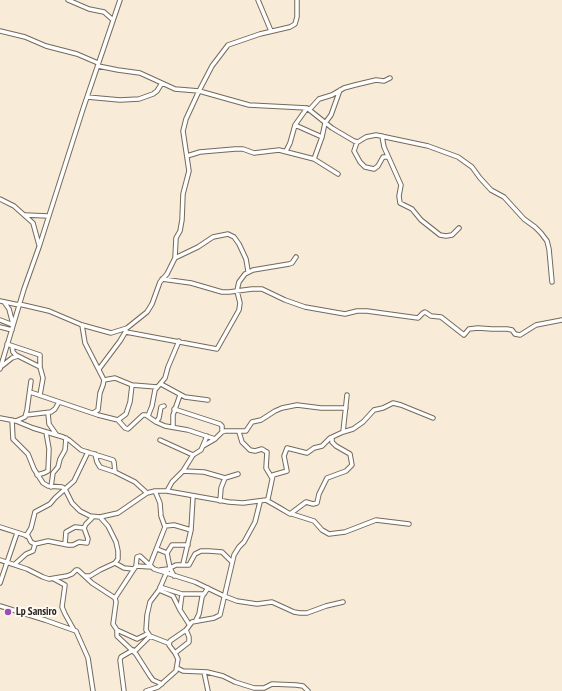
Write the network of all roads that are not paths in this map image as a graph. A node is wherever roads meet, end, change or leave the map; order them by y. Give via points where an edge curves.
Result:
1 (68, 0) edge
2 (258, 0) edge
3 (297, 0) edge
4 (119, 1) edge
5 (113, 20) junction
6 (0, 31) edge
7 (271, 31) junction
8 (98, 65) junction
9 (390, 78) dead end
10 (162, 83) junction
11 (340, 90) junction
12 (199, 91) junction
13 (87, 97) junction
14 (309, 108) junction
15 (325, 123) junction
16 (295, 125) junction
17 (382, 136) junction
18 (322, 137) junction
19 (357, 142) junction
20 (286, 151) junction
21 (187, 156) junction
22 (388, 157) junction
23 (314, 159) junction
24 (338, 174) dead end
25 (0, 199) edge
26 (25, 215) junction
27 (48, 216) junction
28 (459, 228) dead end
29 (39, 245) junction
30 (296, 257) dead end
31 (175, 258) junction
32 (248, 271) junction
33 (162, 279) junction
34 (552, 282) dead end
35 (237, 291) junction
36 (0, 301) edge
37 (4, 302) junction
38 (19, 305) junction
39 (0, 320) edge
40 (562, 320) edge
41 (13, 325) junction
42 (82, 325) junction
43 (0, 327) edge
44 (12, 330) junction
45 (126, 330) junction
46 (179, 341) junction
47 (7, 344) junction
48 (12, 346) junction
49 (18, 356) junction
50 (40, 365) junction
51 (0, 368) edge
52 (99, 368) junction
53 (104, 380) junction
54 (32, 381) dead end
55 (161, 384) junction
56 (132, 385) junction
57 (157, 387) junction
58 (30, 392) junction
59 (347, 394) dead end
60 (40, 395) junction
61 (180, 395) junction
62 (208, 400) dead end
63 (59, 402) junction
64 (152, 406) junction
65 (164, 406) dead end
66 (346, 408) junction
67 (160, 409) junction
68 (174, 409) junction
69 (48, 413) junction
70 (98, 413) junction
71 (26, 415) junction
72 (148, 416) junction
73 (0, 418) edge
74 (433, 418) dead end
75 (7, 419) junction
76 (14, 420) junction
77 (118, 420) junction
78 (0, 421) edge
79 (156, 422) junction
80 (50, 424) junction
81 (173, 427) junction
82 (45, 431) junction
83 (222, 432) junction
84 (239, 432) junction
85 (343, 432) junction
86 (56, 434) junction
87 (207, 436) junction
88 (66, 438) junction
89 (215, 439) junction
90 (160, 440) dead end
91 (332, 440) junction
92 (204, 446) junction
93 (81, 450) junction
94 (88, 452) junction
95 (95, 454) junction
96 (193, 455) junction
97 (85, 457) junction
98 (184, 470) junction
99 (115, 472) junction
100 (37, 474) junction
101 (238, 474) dead end
102 (271, 476) junction
103 (225, 478) junction
104 (52, 486) junction
105 (65, 489) junction
106 (155, 491) junction
107 (167, 492) junction
108 (147, 493) junction
109 (192, 497) junction
110 (266, 500) junction
111 (220, 501) junction
112 (260, 502) junction
113 (292, 514) junction
114 (93, 517) junction
115 (100, 517) junction
116 (409, 524) dead end
117 (164, 526) junction
118 (0, 528) edge
119 (84, 528) junction
120 (191, 530) junction
121 (17, 533) junction
122 (26, 536) junction
123 (35, 544) junction
124 (65, 544) junction
125 (188, 545) junction
126 (157, 549) junction
127 (166, 553) junction
128 (0, 560) edge
129 (7, 562) junction
130 (232, 562) junction
131 (115, 563) junction
132 (15, 564) junction
133 (183, 564) junction
134 (151, 566) junction
135 (135, 568) junction
136 (169, 568) junction
137 (159, 570) junction
138 (166, 574) junction
139 (84, 576) junction
140 (174, 576) junction
141 (53, 579) junction
142 (0, 583) edge
143 (159, 588) junction
144 (208, 588) junction
145 (182, 594) junction
146 (204, 594) junction
147 (224, 596) junction
148 (115, 598) junction
149 (343, 602) dead end
150 (0, 606) edge
151 (180, 610) junction
152 (196, 620) junction
153 (189, 624) junction
154 (74, 630) junction
155 (117, 630) junction
156 (186, 630) junction
157 (149, 635) junction
158 (168, 643) junction
159 (134, 651) junction
160 (175, 652) junction
161 (178, 668) junction
162 (204, 672) junction
163 (153, 680) junction
164 (162, 684) junction
165 (152, 690) junction
166 (93, 691) edge
167 (124, 691) edge
168 (146, 691) edge
169 (208, 691) edge
170 (308, 691) edge

1 - 5 street via 104,12
2 - 7 street
3 - 7 street via 298,17 295,24
4 - 5 street
5 - 8 street
6 - 8 street via 77,54
7 - 12 street via 228,45 212,66
8 - 10 street via 140,73
8 - 13 street
9 - 11 street
10 - 12 street via 179,90
10 - 13 street via 153,94 139,99
11 - 14 street via 319,99
11 - 15 street via 331,115
12 - 14 street via 256,106
12 - 21 street via 183,131
13 - 27 street
14 - 15 street
14 - 16 street
15 - 18 street
15 - 19 street
16 - 18 street
16 - 20 street
17 - 19 street via 369,136
17 - 22 street
17 - 34 street via 431,147 454,155 470,165 491,190 504,197 547,241
18 - 23 street
19 - 22 street via 354,151 365,167 374,169 383,157
20 - 21 street via 277,149 254,153 235,149 200,152
20 - 23 street
21 - 31 street via 189,171 182,194 182,220 176,238
22 - 28 street via 401,186 400,203 412,209 440,235 452,236
23 - 24 street
25 - 26 street
26 - 27 street
26 - 29 street via 35,227
27 - 29 street
29 - 38 street
30 - 32 street via 289,264
31 - 32 street via 213,237 231,235 243,252
31 - 33 street
32 - 35 street via 239,282
33 - 35 street via 191,283 222,292
33 - 45 street via 147,312
35 - 40 street via 262,289 305,307 345,314 367,311 418,318 425,312 431,316 441,317 464,334 470,328 478,328 507,329 520,335 536,325
35 - 46 street via 239,310 217,349
36 - 37 street
37 - 38 street
37 - 41 street via 9,309
38 - 41 street
38 - 42 street via 49,311
39 - 41 street
41 - 44 street
42 - 45 street via 111,333
42 - 52 street via 85,343
43 - 44 street
44 - 47 street
45 - 46 street via 154,338
45 - 52 street
46 - 55 street
47 - 48 street
47 - 51 street
48 - 49 street via 13,352
48 - 50 street via 40,355
49 - 50 street
49 - 51 street
50 - 60 street via 43,378
52 - 53 street
53 - 56 street via 115,378
53 - 70 street
54 - 58 street
55 - 57 street
55 - 61 street
56 - 57 street
56 - 77 street via 126,414
57 - 64 street
58 - 60 street
58 - 71 street
59 - 66 street
60 - 63 street
61 - 62 street
61 - 68 street
63 - 69 street via 55,409
63 - 70 street
64 - 67 street
64 - 72 street
65 - 67 street
66 - 84 street via 297,405 282,408 259,421 252,422 246,431
66 - 85 street
67 - 79 street
68 - 81 street
68 - 83 street via 222,425
69 - 71 street
69 - 80 street
70 - 77 street
71 - 76 street
72 - 77 street via 143,415 128,428
72 - 79 street
73 - 75 street
74 - 85 street via 393,403 374,410 363,422
75 - 76 street
75 - 78 street
76 - 82 street
76 - 100 street via 13,439 28,454
79 - 81 street
80 - 82 street
80 - 86 street
81 - 87 street
82 - 86 street
82 - 100 street via 49,449 48,471
83 - 84 street
83 - 89 street
84 - 102 street via 242,442 250,450 265,450 266,468
85 - 91 street
86 - 88 street
87 - 89 street
87 - 92 street
88 - 93 street
88 - 104 street via 65,450 53,473
89 - 92 street
90 - 96 street
91 - 102 street via 307,453 287,448 284,456 288,471
91 - 113 street via 339,448 350,454 352,465 346,471 327,478 317,503 306,502
92 - 96 street
93 - 94 street
93 - 97 street
94 - 95 street
94 - 97 street
95 - 99 street via 100,467
95 - 99 street via 113,460
96 - 98 street
97 - 105 street via 74,481
98 - 103 street
98 - 107 street via 172,482
99 - 108 street via 135,482
100 - 104 street via 45,485
101 - 103 street
102 - 110 street
103 - 111 street
104 - 105 street
105 - 114 street via 72,503 80,511
105 - 122 street via 47,506 34,512 31,528
106 - 107 street
106 - 108 street
106 - 117 street
107 - 109 street
108 - 115 street via 118,513
109 - 111 street
109 - 120 street
110 - 112 street
110 - 113 street
111 - 112 street
112 - 130 street via 256,522 236,550
113 - 116 street via 314,520 329,534 345,532 376,520
114 - 115 street
114 - 119 street
115 - 131 street via 108,526 117,546 118,559
117 - 120 street
117 - 126 street
118 - 121 street
119 - 124 street via 75,527 66,532
119 - 124 street via 87,543
120 - 125 street
121 - 122 street
121 - 129 street
122 - 123 street
123 - 124 street via 48,540
123 - 132 street via 33,551
125 - 127 street via 172,545
125 - 133 street
126 - 127 street
126 - 134 street
127 - 136 street
128 - 129 street
129 - 132 street
129 - 142 street
130 - 133 street via 222,552 206,551 196,554 189,565
130 - 147 street
131 - 135 street via 124,568
131 - 139 street via 90,576
132 - 141 street
133 - 136 street
134 - 135 street
134 - 135 street via 138,556
134 - 137 street
135 - 148 street
136 - 137 street
136 - 138 street
136 - 140 street
137 - 138 street
138 - 140 street
138 - 143 street
139 - 141 street via 77,570 70,575
139 - 148 street
140 - 144 street
141 - 154 street via 65,585 62,606
143 - 145 street
143 - 151 street via 173,596
143 - 157 street via 148,609 146,630
144 - 146 street
144 - 147 street
145 - 146 street
145 - 151 street
146 - 152 street via 200,614
147 - 149 street via 252,603 275,603 300,613
147 - 152 street via 221,612 217,617
148 - 155 street via 113,624
150 - 154 street
151 - 153 street
152 - 153 street
153 - 156 street
154 - 166 street via 88,658
155 - 157 street via 137,639
155 - 159 street via 117,636
156 - 158 street
156 - 160 street via 189,642
157 - 158 street
157 - 159 street
158 - 160 street
159 - 163 street
159 - 167 street via 120,660
160 - 161 street
161 - 162 street via 183,671
161 - 164 street
162 - 169 street
162 - 170 street via 254,688 264,688 272,684 296,685 303,686
163 - 164 street
163 - 165 street
164 - 165 street
165 - 168 street

